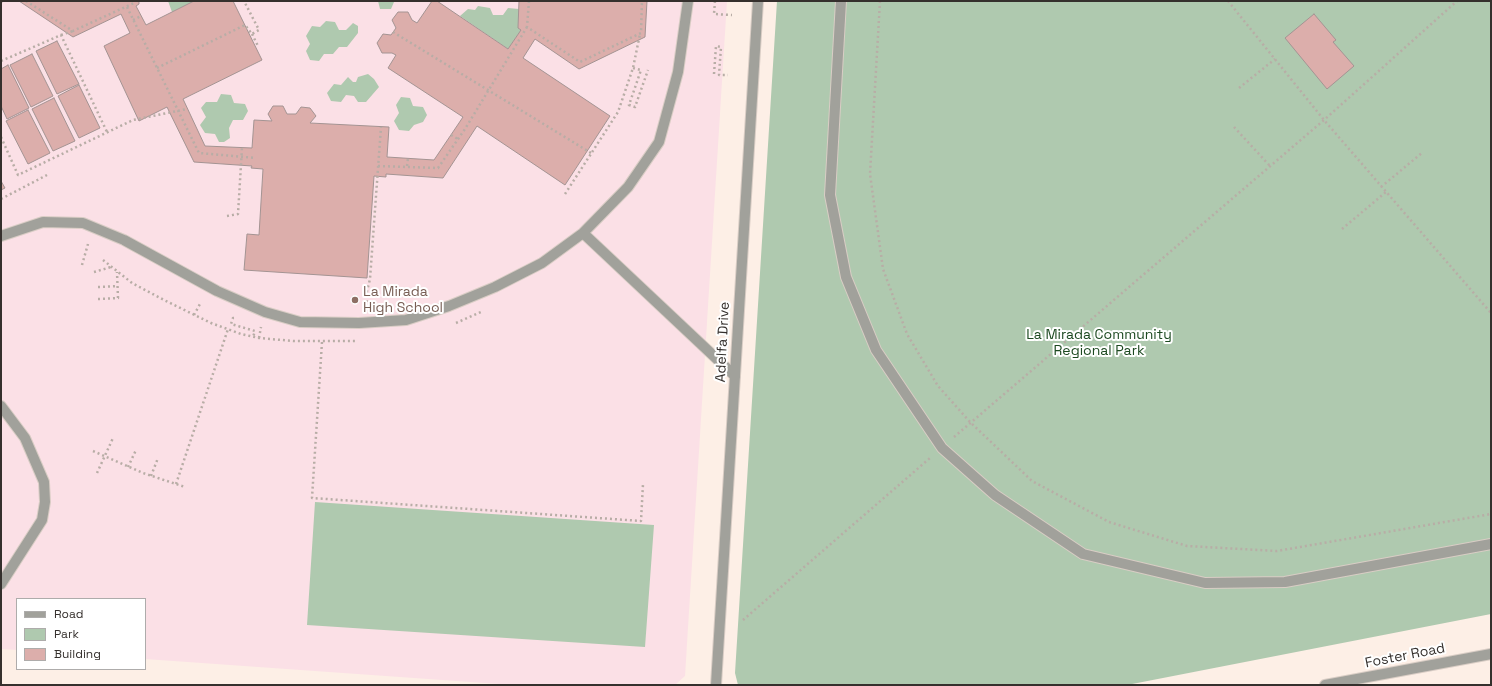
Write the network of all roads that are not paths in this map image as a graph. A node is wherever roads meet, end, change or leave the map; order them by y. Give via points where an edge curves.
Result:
1 (688, 1) edge
2 (758, 1) edge
3 (841, 1) edge
4 (583, 233) junction
5 (1, 236) edge
6 (735, 376) junction
7 (1, 406) edge
8 (1491, 544) edge
9 (1, 584) edge
10 (1491, 654) edge
11 (716, 685) edge
12 (1325, 685) edge

1 - 4 street via 678,72 659,142 628,187
2 - 6 street, Adelfa Drive
3 - 8 street via 830,195 846,277 876,350 942,448 995,495 1084,554 1206,583 1285,582
4 - 5 street via 542,263 495,287 449,306 406,320 359,323 300,322 265,312 217,291 124,240 83,223 43,222
4 - 6 street
6 - 11 street, Adelfa Drive
7 - 9 street via 25,438 44,482 45,502 42,520
10 - 12 street, Foster Road

